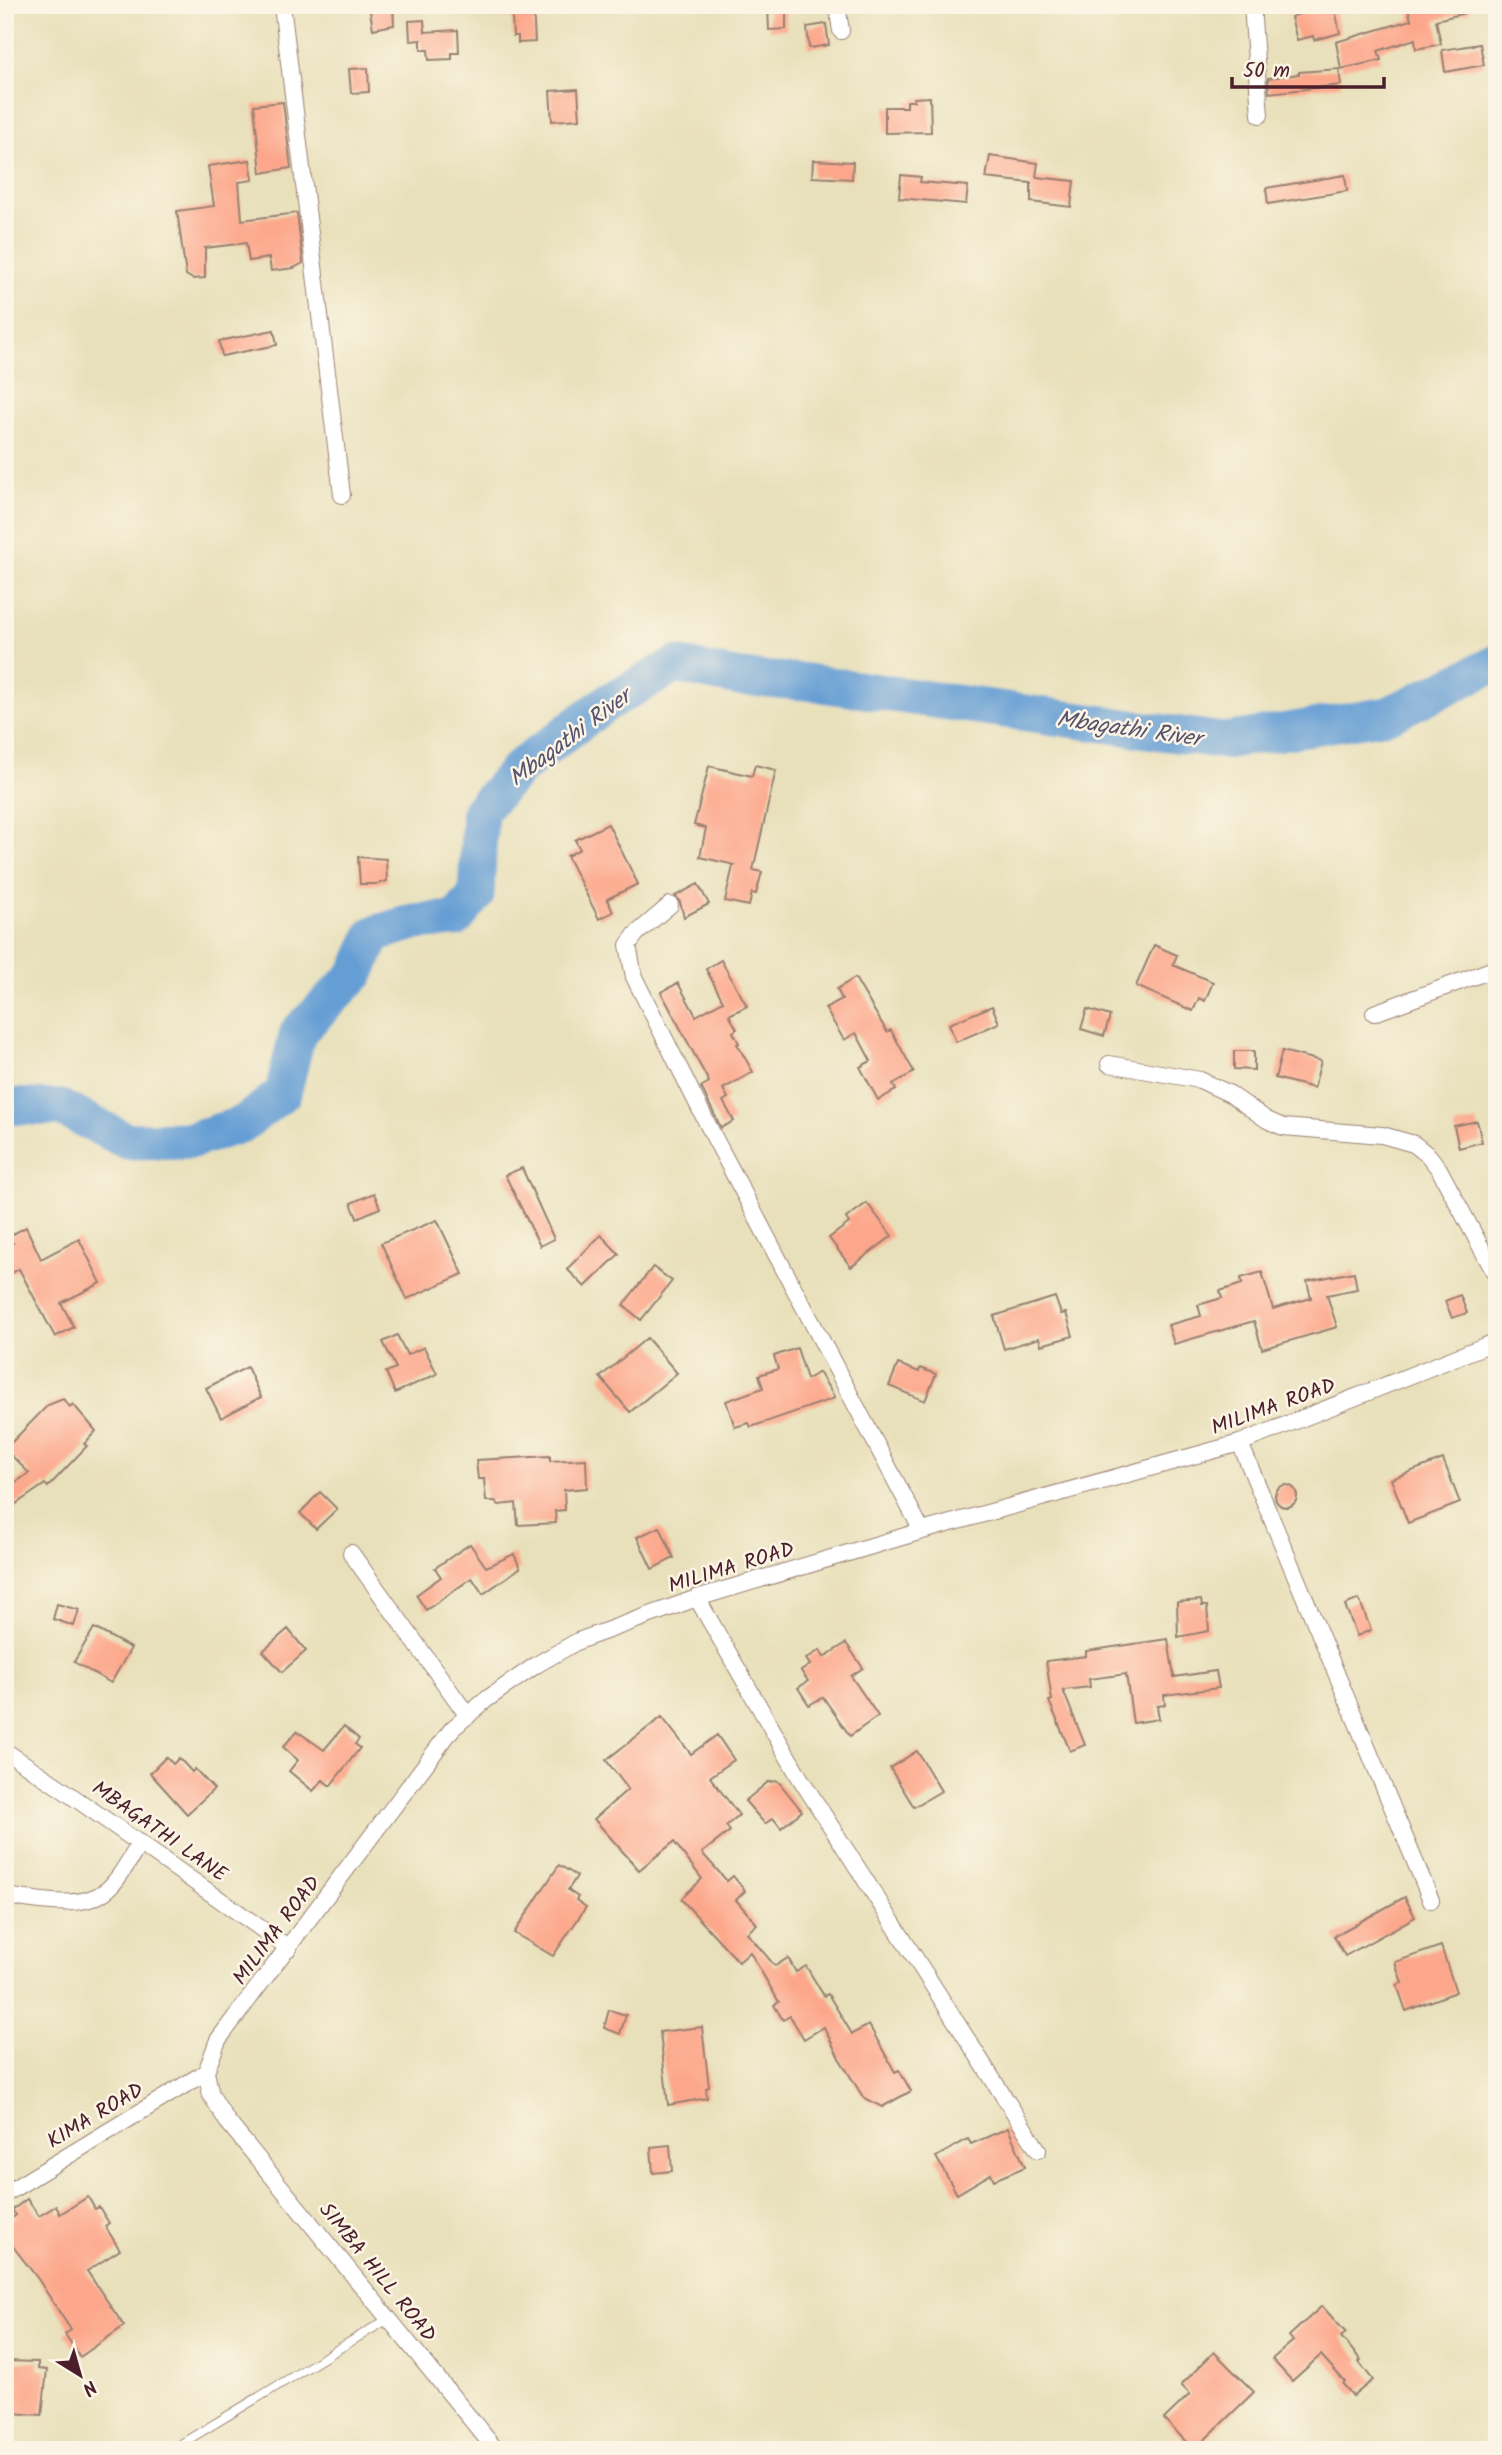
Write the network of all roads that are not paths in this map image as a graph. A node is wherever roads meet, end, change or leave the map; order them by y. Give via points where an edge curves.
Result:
1 (282, 5) edge
2 (837, 5) edge
3 (1252, 5) edge
4 (841, 31) dead end
5 (1260, 115) dead end
6 (342, 495) dead end
7 (670, 905) dead end
8 (1497, 968) edge
9 (1374, 1013) dead end
10 (1109, 1064) dead end
11 (1497, 1277) edge
12 (1497, 1341) edge
13 (1240, 1443) junction
14 (922, 1531) junction
15 (351, 1553) dead end
16 (697, 1598) junction
17 (468, 1716) junction
18 (5, 1751) edge
19 (140, 1843) junction
20 (5, 1896) edge
21 (1431, 1900) dead end
22 (289, 1948) junction
23 (206, 2072) junction
24 (1038, 2150) dead end
25 (5, 2194) edge
26 (388, 2319) junction
27 (171, 2450) edge
28 (496, 2450) edge

1 - 6 street
2 - 4 street
3 - 5 street
7 - 14 street via 628,946 634,977
8 - 9 street
10 - 11 street via 1200,1080 1283,1127 1382,1135 1415,1144 1439,1169
12 - 13 street, MILIMA ROAD
13 - 14 street, MILIMA ROAD
13 - 21 street
14 - 16 street, MILIMA ROAD
15 - 17 street
16 - 17 street, MILIMA ROAD via 578,1641 536,1665
16 - 24 street via 800,1777
17 - 22 street, MILIMA ROAD via 452,1730
18 - 19 street, MBAGATHI LANE
19 - 20 street via 111,1887 94,1896 71,1904
19 - 22 street, MBAGATHI LANE
22 - 23 street, MILIMA ROAD via 218,2040
23 - 25 street, KIMA ROAD
23 - 26 street, SIMBA HILL ROAD via 211,2095 227,2121
26 - 27 lane
26 - 28 street, SIMBA HILL ROAD

